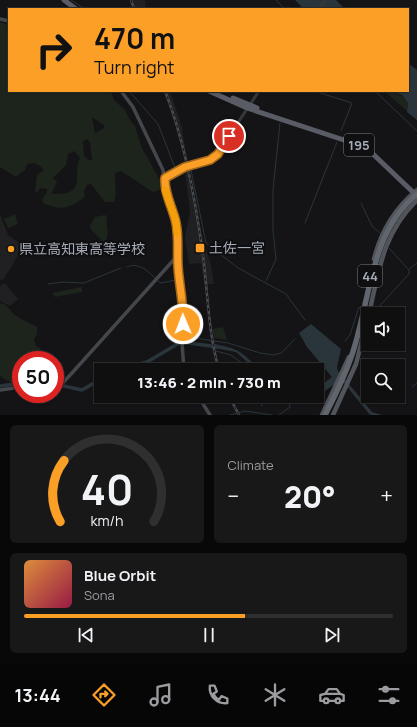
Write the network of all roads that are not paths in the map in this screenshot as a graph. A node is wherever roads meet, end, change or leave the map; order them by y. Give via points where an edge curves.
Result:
1 (60, 0) edge
2 (64, 0) edge
3 (326, 0) edge
4 (71, 8) edge
5 (75, 8) edge
6 (319, 8) edge
7 (122, 92) edge
8 (212, 92) edge
9 (218, 92) edge
10 (258, 92) edge
11 (249, 107) junction
12 (165, 178) junction
13 (416, 193) edge
14 (417, 200) edge
15 (178, 255) junction
16 (370, 307) edge
17 (361, 348) edge
18 (184, 363) edge
19 (64, 382) edge
20 (12, 388) edge
21 (0, 390) edge
22 (202, 403) edge
23 (210, 415) edge
24 (322, 415) edge
25 (325, 415) edge
26 (333, 415) edge

1 - 4 highway
2 - 5 highway
3 - 6 street
7 - 12 main road via 137,114
8 - 11 highway, 195
9 - 11 highway, 195
10 - 11 street
11 - 12 street via 213,158
11 - 13 highway, 195 via 359,145 374,155
12 - 15 main road via 166,192 176,221
13 - 24 main road, 44 via 392,217 380,240 352,348
13 - 25 highway via 394,218 382,240 353,352
14 - 16 main road, 44 via 401,216 387,242
15 - 18 main road via 184,313
15 - 19 main road
17 - 26 main road, 44 via 350,381
20 - 21 main road
22 - 23 main road

